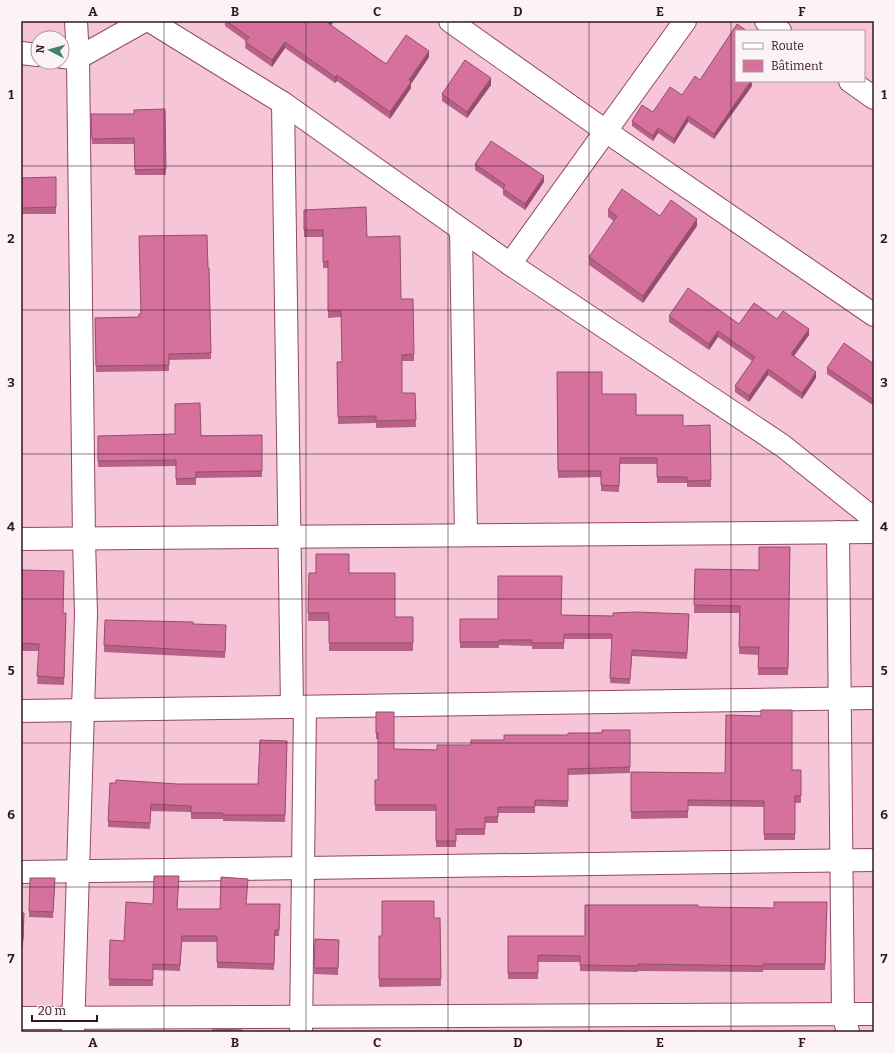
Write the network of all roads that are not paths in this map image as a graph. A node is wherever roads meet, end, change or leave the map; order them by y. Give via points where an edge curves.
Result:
1 (76, 21) edge
2 (144, 21) edge
3 (150, 21) edge
4 (450, 21) edge
5 (685, 21) edge
6 (766, 21) edge
7 (779, 30) edge
8 (70, 58) edge
9 (851, 82) edge
10 (874, 98) edge
11 (283, 104) junction
12 (607, 132) junction
13 (461, 230) junction
14 (510, 264) junction
15 (874, 315) edge
16 (874, 519) edge
17 (838, 532) junction
18 (874, 532) edge
19 (466, 535) junction
20 (289, 537) junction
21 (84, 538) junction
22 (21, 539) edge
23 (840, 698) junction
24 (874, 698) edge
25 (298, 707) junction
26 (84, 710) junction
27 (21, 711) edge
28 (874, 860) edge
29 (842, 861) junction
30 (303, 868) junction
31 (78, 871) junction
32 (21, 872) edge
33 (874, 1014) edge
34 (21, 1018) edge
35 (846, 1023) edge
36 (301, 1024) edge
37 (73, 1025) edge

1 - 8 street
2 - 8 street
3 - 11 street
4 - 12 street
5 - 12 street
6 - 7 street
8 - 21 street
9 - 10 street
11 - 13 street
11 - 20 street
12 - 14 street
12 - 15 street
13 - 14 street
13 - 19 street
14 - 16 street via 783,446
17 - 18 street
17 - 19 street
17 - 23 street
19 - 20 street
20 - 21 street
20 - 25 street
21 - 22 street
21 - 26 street
23 - 24 street
23 - 25 street
23 - 29 street
25 - 26 street
25 - 30 street
26 - 27 street
26 - 31 street
28 - 29 street
29 - 30 street
29 - 35 street
30 - 31 street
30 - 36 street
31 - 32 street
31 - 37 street
33 - 35 street
34 - 37 street
35 - 36 street
36 - 37 street

